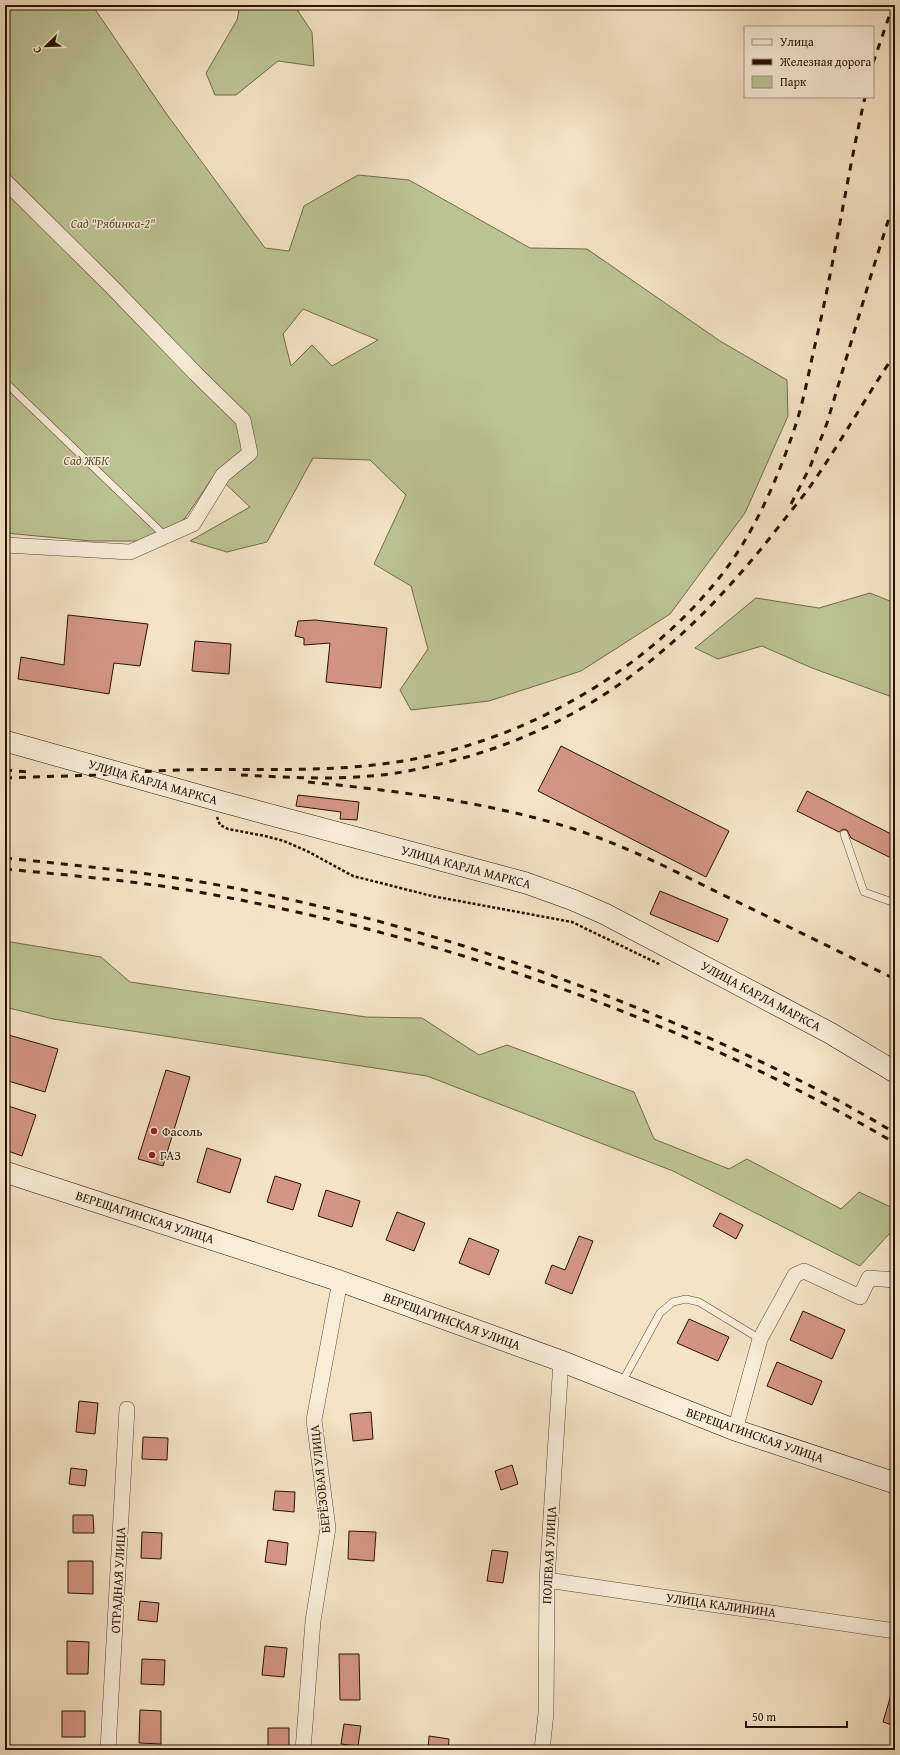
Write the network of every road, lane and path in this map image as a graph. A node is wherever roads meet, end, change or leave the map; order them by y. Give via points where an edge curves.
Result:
1 (5, 181) edge
2 (5, 382) edge
3 (161, 532) dead end
4 (5, 545) edge
5 (5, 741) edge
6 (223, 802) junction
7 (844, 834) dead end
8 (895, 903) edge
9 (666, 967) dead end
10 (895, 1072) edge
11 (5, 1172) edge
12 (895, 1280) edge
13 (340, 1281) junction
14 (760, 1339) junction
15 (561, 1361) junction
16 (620, 1386) junction
17 (127, 1409) dead end
18 (735, 1430) junction
19 (895, 1483) edge
20 (547, 1580) junction
21 (895, 1631) edge
22 (108, 1750) edge
23 (304, 1750) edge
24 (542, 1750) edge

1 - 4 street via 243,420 250,453 223,475 193,524 130,552
2 - 3 lane
5 - 6 main road, УЛИЦА КАРЛА МАРКСА
6 - 9 path via 218,811 217,819 220,825 284,841 353,876 432,896 572,922
6 - 10 main road, УЛИЦА КАРЛА МАРКСА via 526,883 573,900 605,914 830,1033
7 - 8 lane via 864,892
11 - 13 main road, ВЕРЕЩАГИНСКАЯ УЛИЦА
12 - 14 street via 870,1278 860,1297 804,1271 795,1275
13 - 15 main road, ВЕРЕЩАГИНСКАЯ УЛИЦА
13 - 23 street, БЕРЁЗОВАЯ УЛИЦА via 314,1420 328,1528 313,1621
14 - 16 lane via 699,1302 686,1299 673,1302 660,1313
14 - 18 street
15 - 16 main road, ВЕРЕЩАГИНСКАЯ УЛИЦА
15 - 20 street, ПОЛЕВАЯ УЛИЦА
16 - 18 main road, ВЕРЕЩАГИНСКАЯ УЛИЦА
17 - 22 street, ОТРАДНАЯ УЛИЦА
18 - 19 main road, ВЕРЕЩАГИНСКАЯ УЛИЦА
20 - 21 street, УЛИЦА КАЛИНИНА
20 - 24 street, ПОЛЕВАЯ УЛИЦА via 546,1713

